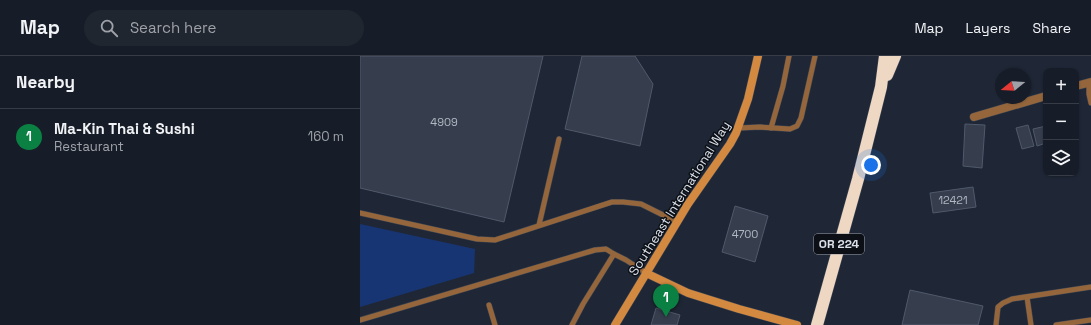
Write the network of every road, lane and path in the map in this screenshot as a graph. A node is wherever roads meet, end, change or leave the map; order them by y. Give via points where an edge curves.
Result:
1 (758, 56) edge
2 (789, 56) edge
3 (814, 56) edge
4 (885, 56) edge
5 (895, 56) edge
6 (1090, 82) edge
7 (1079, 85) edge
8 (882, 87) junction
9 (1043, 97) edge
10 (1091, 103) edge
11 (974, 117) dead end
12 (739, 128) junction
13 (771, 128) junction
14 (559, 139) dead end
15 (360, 213) edge
16 (677, 222) junction
17 (539, 226) junction
18 (614, 254) junction
19 (646, 273) junction
20 (1091, 287) edge
21 (1026, 297) junction
22 (489, 305) dead end
23 (360, 320) edge
24 (1091, 320) edge
25 (495, 325) edge
26 (572, 325) edge
27 (615, 325) edge
28 (797, 325) edge
29 (817, 325) edge
30 (996, 325) edge
31 (1031, 325) edge
32 (1056, 325) edge

1 - 12 street, Southeast International Way
2 - 13 lane
3 - 13 lane via 797,126 790,129
4 - 8 highway, OR 224
5 - 8 highway, OR 224
6 - 7 street
6 - 10 lane
8 - 29 highway, OR 224
9 - 11 street
12 - 13 lane
12 - 16 street, Southeast International Way
14 - 17 lane
15 - 17 lane via 487,240 495,240
16 - 17 lane via 641,204 612,202
16 - 19 street, Southeast International Way
18 - 19 lane
18 - 23 lane via 606,249 596,250
18 - 26 lane
19 - 27 street, Southeast International Way
19 - 28 street via 688,293
20 - 21 lane
21 - 30 lane via 1012,299 998,307
21 - 31 lane
22 - 25 lane
24 - 32 lane

